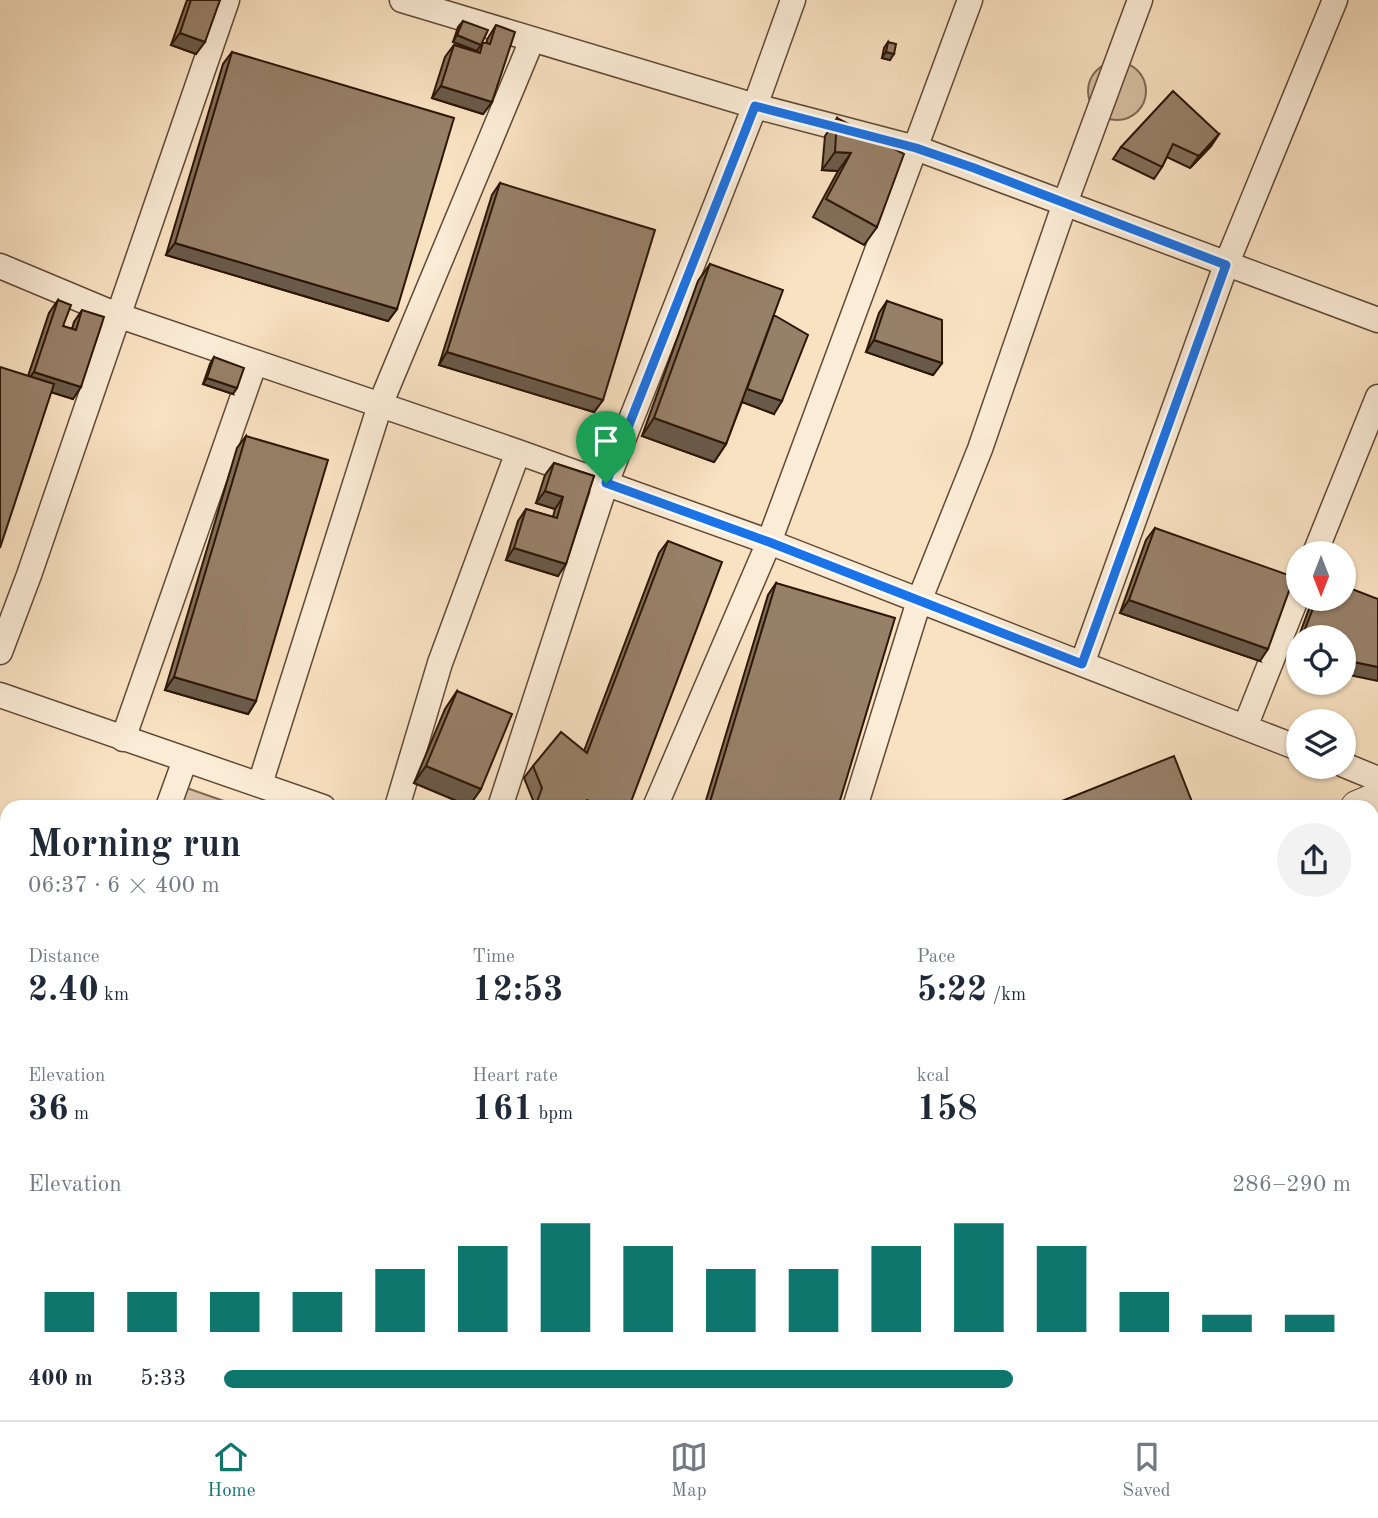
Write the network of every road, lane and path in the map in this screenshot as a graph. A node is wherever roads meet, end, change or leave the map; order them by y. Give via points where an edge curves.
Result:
1 (227, 0) edge
2 (402, 0) edge
3 (793, 0) edge
4 (971, 0) edge
5 (1140, 0) edge
6 (1335, 0) edge
7 (467, 10) edge
8 (532, 40) junction
9 (755, 106) junction
10 (916, 148) junction
11 (1065, 203) junction
12 (1226, 265) junction
13 (0, 266) edge
14 (117, 315) junction
15 (1378, 320) edge
16 (254, 362) junction
17 (1378, 397) edge
18 (380, 405) junction
19 (518, 452) junction
20 (606, 483) junction
21 (1320, 541) edge
22 (769, 542) junction
23 (919, 601) junction
24 (1291, 611) edge
25 (0, 652) edge
26 (1082, 664) junction
27 (0, 695) edge
28 (1245, 727) junction
29 (123, 738) junction
30 (1286, 743) edge
31 (185, 760) junction
32 (1356, 770) edge
33 (1378, 779) edge
34 (260, 784) junction
35 (171, 800) edge
36 (304, 800) edge
37 (399, 800) edge
38 (502, 800) edge
39 (658, 800) edge
40 (857, 800) edge

1 - 14 street
2 - 7 street
3 - 9 street
4 - 10 street
5 - 11 street
6 - 12 street
7 - 8 street
8 - 9 street
8 - 18 street
9 - 10 street
9 - 20 street
10 - 11 street
10 - 22 street
11 - 12 street
11 - 23 street via 980,449
12 - 15 street
12 - 26 street
13 - 14 street
14 - 16 street
14 - 25 street
16 - 18 street
16 - 29 street
17 - 21 street
18 - 19 street
18 - 34 street
19 - 20 street
19 - 37 street via 440,663
20 - 22 street
20 - 38 street
22 - 23 street
22 - 39 street
23 - 26 street
23 - 40 street
24 - 28 street
26 - 28 street
27 - 29 street
28 - 30 street
29 - 31 street
31 - 34 street
31 - 35 street
32 - 33 street
34 - 36 street

